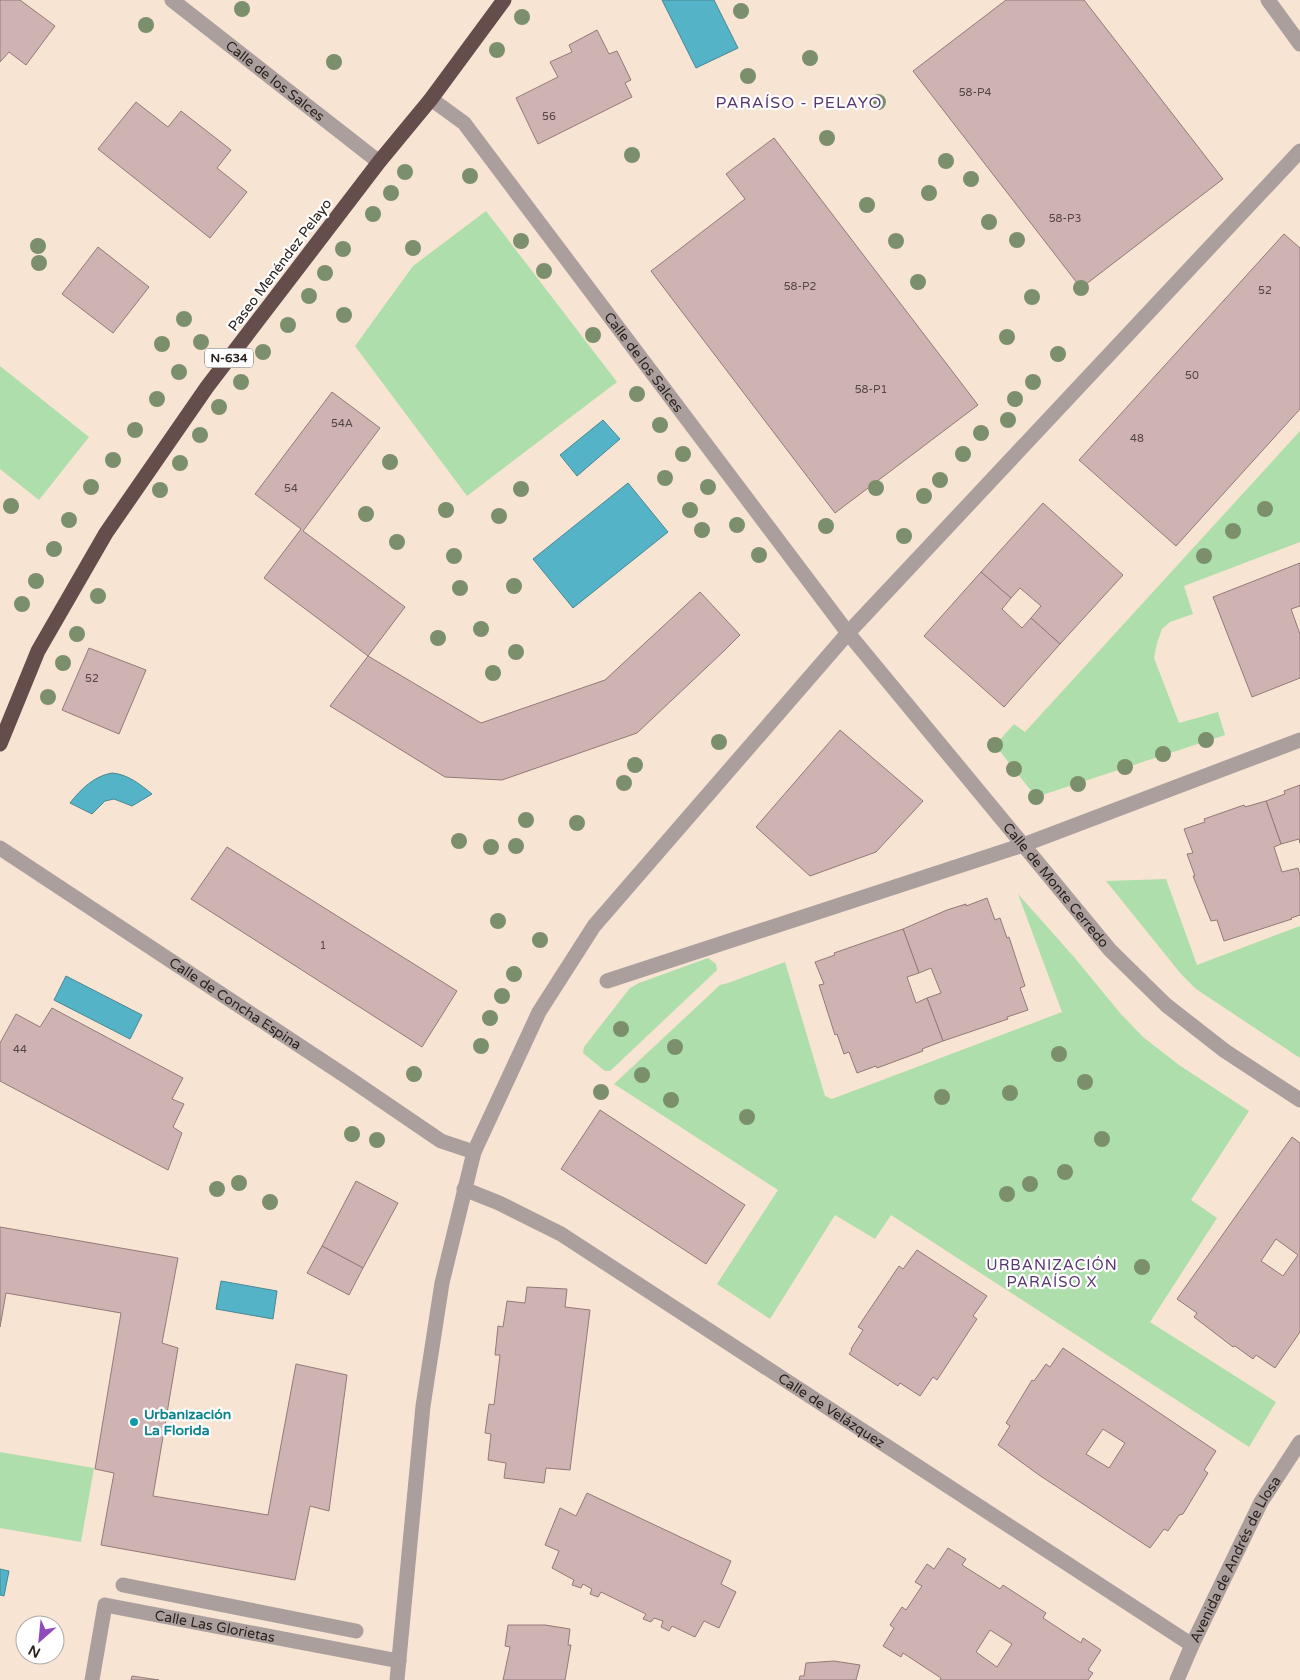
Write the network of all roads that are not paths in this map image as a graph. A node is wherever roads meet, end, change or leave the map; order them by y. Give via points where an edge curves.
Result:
1 (172, 0) edge
2 (504, 0) edge
3 (1268, 0) edge
4 (1300, 44) edge
5 (431, 99) junction
6 (1300, 151) edge
7 (379, 162) junction
8 (848, 634) junction
9 (1300, 740) edge
10 (0, 744) edge
11 (1022, 845) junction
12 (0, 848) edge
13 (607, 982) dead end
14 (1300, 1100) edge
15 (474, 1152) junction
16 (464, 1189) junction
17 (1300, 1442) edge
18 (123, 1585) dead end
19 (356, 1631) dead end
20 (1192, 1646) junction
21 (399, 1661) junction
22 (92, 1680) edge
23 (397, 1680) edge
24 (1177, 1680) edge

1 - 7 street, Calle de los Salces
2 - 5 highway, Paseo Menéndez Pelayo / N-634
3 - 4 street
5 - 7 highway, Paseo Menéndez Pelayo / N-634
5 - 8 street, Calle de los Salces via 464,123
6 - 8 street
7 - 10 highway, Paseo Menéndez Pelayo / N-634 via 207,387 106,533 38,652
8 - 11 street, Calle de Monte Cerredo
8 - 15 street via 594,926 539,1012
9 - 11 street
11 - 13 street
11 - 14 street, Calle de Monte Cerredo via 1110,950 1166,1005 1225,1051
12 - 15 street, Calle de Concha Espina via 441,1141
15 - 16 street
16 - 20 street, Calle de Velázquez via 561,1234
16 - 21 street via 442,1283 423,1406
17 - 20 street, Avenida de Andrés de Llosa via 1261,1502
18 - 19 street
20 - 24 street, Avenida de Andrés de Llosa
21 - 22 street, Calle Las Glorietas via 105,1605
21 - 23 street

